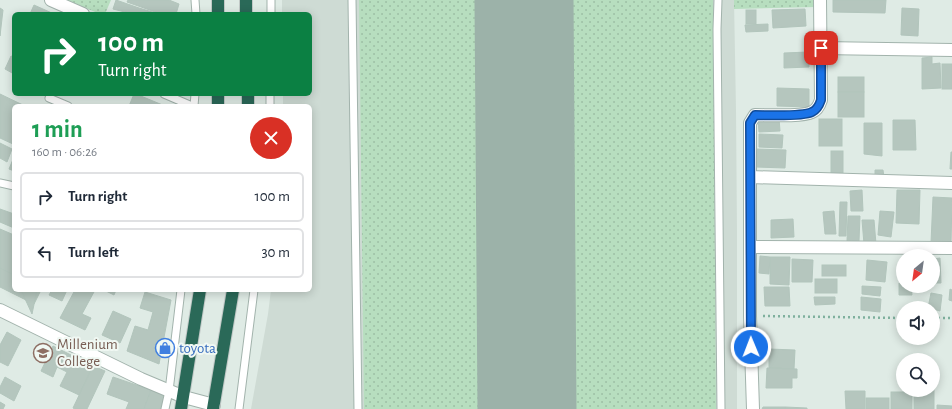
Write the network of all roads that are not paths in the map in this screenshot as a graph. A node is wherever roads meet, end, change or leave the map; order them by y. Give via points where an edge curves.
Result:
1 (51, 0) edge
2 (195, 0) edge
3 (218, 0) edge
4 (246, 0) edge
5 (271, 0) edge
6 (352, 0) edge
7 (718, 0) edge
8 (820, 0) edge
9 (78, 12) edge
10 (196, 12) edge
11 (218, 12) edge
12 (246, 12) edge
13 (271, 12) edge
14 (821, 48) junction
15 (952, 50) edge
16 (169, 96) edge
17 (49, 98) dead end
18 (63, 104) edge
19 (188, 104) edge
20 (750, 177) junction
21 (0, 183) edge
22 (952, 183) edge
23 (12, 186) edge
24 (751, 246) junction
25 (952, 248) edge
26 (181, 292) edge
27 (200, 292) edge
28 (233, 292) edge
29 (254, 292) edge
30 (0, 310) edge
31 (169, 391) junction
32 (184, 397) junction
33 (213, 407) edge
34 (165, 409) edge
35 (181, 409) edge
36 (238, 409) edge
37 (358, 409) edge
38 (721, 409) edge
39 (753, 409) edge

1 - 9 street
2 - 10 lane
3 - 11 highway
4 - 12 highway
5 - 13 lane
6 - 37 lane
7 - 38 lane
8 - 14 street
14 - 15 street
14 - 20 street via 821,100 818,107 804,114 755,115 750,123
16 - 19 lane
17 - 18 lane
20 - 22 street
20 - 24 street
21 - 23 lane
24 - 25 street
24 - 39 street
26 - 31 lane
27 - 32 highway
28 - 33 highway
29 - 36 lane
30 - 31 street
31 - 32 street
31 - 34 lane
32 - 33 street
32 - 35 highway

